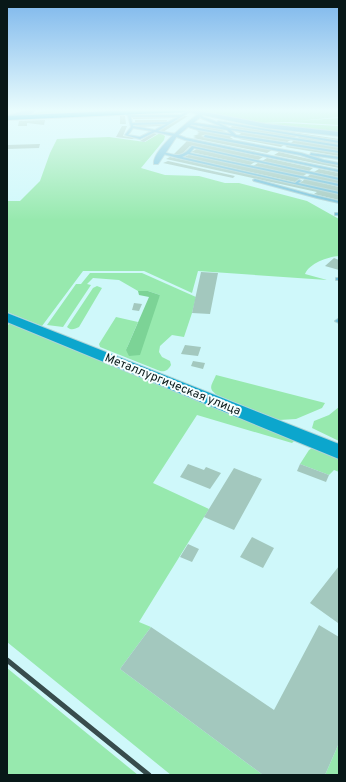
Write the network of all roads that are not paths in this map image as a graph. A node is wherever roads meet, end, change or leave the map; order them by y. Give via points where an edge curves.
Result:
1 (167, 146) edge
2 (220, 146) edge
3 (262, 146) edge
4 (303, 146) edge
5 (339, 152) edge
6 (162, 153) junction
7 (188, 153) junction
8 (301, 154) junction
9 (178, 157) junction
10 (339, 158) edge
11 (156, 163) dead end
12 (339, 164) edge
13 (317, 167) junction
14 (339, 171) edge
15 (310, 172) junction
16 (303, 178) junction
17 (339, 179) edge
18 (255, 180) dead end
19 (296, 184) junction
20 (339, 185) edge
21 (339, 193) edge
22 (339, 202) edge
23 (7, 317) edge
24 (339, 452) edge

1 - 6 street
2 - 13 lane
3 - 8 lane
4 - 5 lane
6 - 9 lane
6 - 11 street
7 - 9 lane
7 - 15 lane via 193,147
7 - 16 lane
8 - 10 lane
8 - 12 lane
9 - 19 lane
13 - 14 lane
13 - 15 lane
15 - 16 lane
15 - 17 lane
16 - 19 lane
16 - 20 lane
18 - 22 lane via 319,199
19 - 21 lane
23 - 24 street, Металлургическая улица

